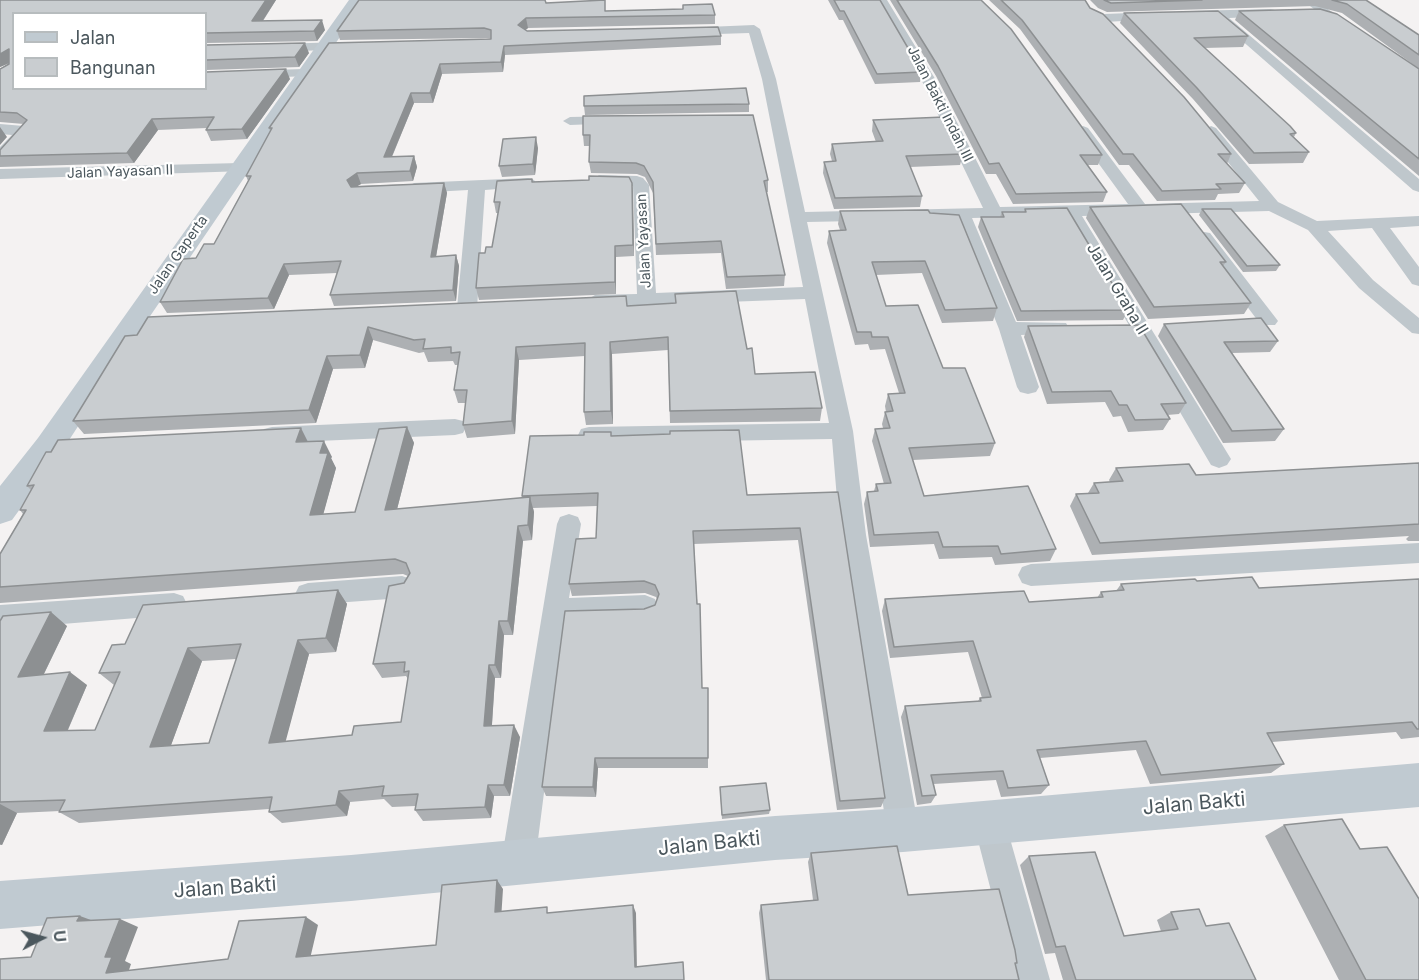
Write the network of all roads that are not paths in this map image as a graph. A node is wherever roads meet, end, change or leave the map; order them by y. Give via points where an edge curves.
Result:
1 (357, 0) edge
2 (881, 0) edge
3 (368, 1) edge
4 (1305, 6) edge
5 (1281, 12) edge
6 (1218, 15) junction
7 (1342, 22) edge
8 (675, 31) edge
9 (1121, 35) edge
10 (344, 40) junction
11 (265, 48) edge
12 (304, 74) junction
13 (207, 76) edge
14 (1073, 116) edge
15 (627, 120) edge
16 (1201, 120) edge
17 (570, 121) dead end
18 (0, 129) edge
19 (0, 156) edge
20 (240, 168) junction
21 (0, 174) edge
22 (578, 181) edge
23 (544, 182) edge
24 (477, 185) junction
25 (1419, 188) edge
26 (393, 189) edge
27 (1272, 206) junction
28 (1182, 208) junction
29 (1140, 209) junction
30 (993, 211) junction
31 (1071, 211) junction
32 (961, 213) junction
33 (799, 217) junction
34 (1419, 221) edge
35 (1378, 224) junction
36 (1314, 226) junction
37 (1419, 280) edge
38 (812, 293) junction
39 (647, 298) junction
40 (579, 302) edge
41 (489, 307) edge
42 (466, 308) junction
43 (444, 309) edge
44 (1245, 322) edge
45 (1163, 327) edge
46 (1080, 328) edge
47 (1116, 328) edge
48 (1140, 328) junction
49 (1419, 328) edge
50 (1009, 329) junction
51 (1029, 387) dead end
52 (455, 427) dead end
53 (842, 431) junction
54 (589, 435) edge
55 (252, 436) edge
56 (1219, 459) dead end
57 (0, 511) edge
58 (569, 524) dead end
59 (1419, 553) edge
60 (1031, 575) dead end
61 (402, 588) edge
62 (284, 596) edge
63 (202, 602) edge
64 (645, 607) edge
65 (554, 610) junction
66 (0, 617) edge
67 (1419, 784) edge
68 (989, 821) junction
69 (903, 830) junction
70 (518, 863) junction
71 (0, 905) edge
72 (1032, 980) edge

1 - 3 street
1 - 10 street, Jalan Gaperta
2 - 30 street, Jalan Bakti Indah III via 920,62
4 - 7 street
5 - 6 street
6 - 9 street via 1099,15
6 - 25 street
8 - 33 street via 754,30 769,79 770,118
10 - 11 street
10 - 12 street, Jalan Gaperta
12 - 13 street
12 - 20 street, Jalan Gaperta
14 - 29 street
15 - 17 street
16 - 27 street
18 - 19 street via 24,131
20 - 21 street, Jalan Yayasan II
20 - 57 street, Jalan Gaperta via 60,445
22 - 39 street, Jalan Yayasan via 627,180 641,185
23 - 24 street
24 - 26 street
24 - 42 street
27 - 28 street
27 - 36 street
28 - 29 street
28 - 44 street via 1268,321
29 - 31 street
30 - 31 street
30 - 32 street
31 - 48 street, Jalan Graha II
32 - 33 street
32 - 50 street
33 - 38 street
34 - 35 street
35 - 36 street
35 - 37 street
36 - 49 street via 1366,284
38 - 39 street, Jalan Yayasan
38 - 53 street
39 - 40 street, Jalan Yayasan
41 - 42 street
42 - 43 street
45 - 48 street
46 - 50 street
47 - 48 street
48 - 56 street, Jalan Graha II
50 - 51 street
52 - 55 street
53 - 54 street
53 - 69 street via 853,535
58 - 65 street
59 - 60 street
61 - 62 street
63 - 66 street
64 - 65 street
65 - 70 street
67 - 68 street, Jalan Bakti
68 - 69 street, Jalan Bakti
68 - 72 street
69 - 70 street, Jalan Bakti
70 - 71 street, Jalan Bakti

